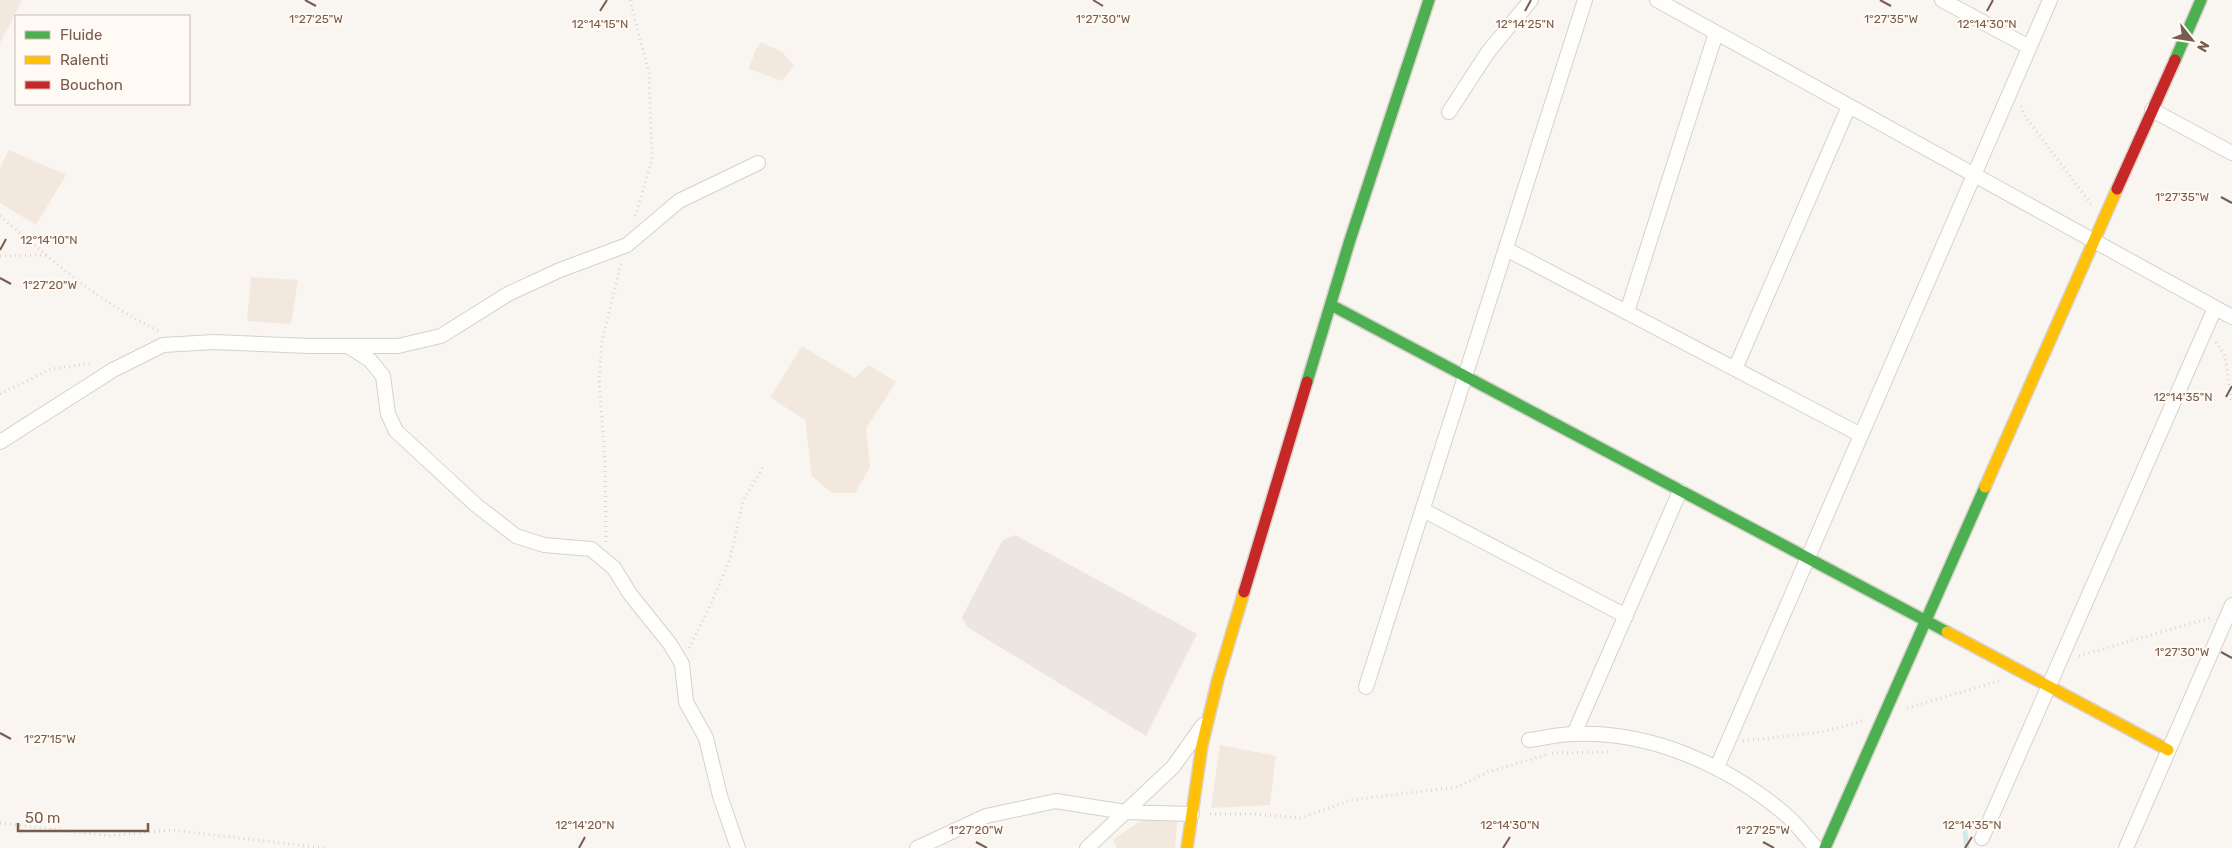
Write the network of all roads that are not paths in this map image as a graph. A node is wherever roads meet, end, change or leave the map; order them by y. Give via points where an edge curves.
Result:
1 (1429, 0) edge
2 (1531, 0) edge
3 (1585, 0) edge
4 (1657, 0) edge
5 (1942, 0) edge
6 (2050, 0) edge
7 (2201, 0) edge
8 (1716, 33) junction
9 (2030, 47) junction
10 (1849, 106) junction
11 (2152, 110) junction
12 (1449, 112) dead end
13 (2232, 153) edge
14 (758, 163) dead end
15 (1973, 174) junction
16 (2093, 241) junction
17 (1506, 249) junction
18 (1331, 305) junction
19 (2215, 308) junction
20 (1627, 312) junction
21 (2232, 317) edge
22 (347, 346) junction
23 (1735, 369) junction
24 (1465, 377) junction
25 (1861, 435) junction
26 (0, 442) edge
27 (1680, 491) junction
28 (1422, 510) junction
29 (1808, 558) junction
30 (2232, 605) edge
31 (1626, 616) junction
32 (1926, 621) junction
33 (2049, 686) junction
34 (1366, 687) dead end
35 (1208, 718) junction
36 (1574, 734) junction
37 (1529, 740) dead end
38 (2168, 750) junction
39 (1717, 767) junction
40 (1125, 812) junction
41 (1192, 814) junction
42 (1982, 838) dead end
43 (738, 848) edge
44 (917, 848) edge
45 (1087, 848) edge
46 (1187, 848) edge
47 (1816, 848) edge
48 (1825, 848) edge
49 (2126, 848) edge

1 - 18 street
2 - 12 street via 1488,52
3 - 17 street
4 - 8 street
5 - 9 street
6 - 9 street
7 - 11 street
8 - 10 street
8 - 20 street
9 - 15 street
10 - 15 street
10 - 23 street
11 - 13 street
11 - 16 street
14 - 22 street via 679,201 627,245 508,294 441,336 398,346
15 - 16 street
15 - 25 street
16 - 19 street
16 - 32 street
17 - 20 street
17 - 24 street
18 - 24 street
18 - 35 street
19 - 21 street
19 - 33 street
20 - 23 street
22 - 26 street via 214,342 163,345 113,370
22 - 43 street via 370,360 383,376 388,414 396,430 476,505 516,536 544,545 590,549 614,568 682,664 686,702 706,738 720,796
23 - 25 street
24 - 27 street
24 - 28 street
25 - 29 street
27 - 29 street
27 - 31 street
28 - 31 street
28 - 34 street
29 - 32 street
29 - 39 street
30 - 38 street
31 - 36 street
32 - 33 street
32 - 48 street
33 - 38 street
33 - 42 street
35 - 40 street via 1173,767
35 - 41 street
36 - 37 street
36 - 39 street via 1617,736 1681,752
38 - 49 street
39 - 47 street via 1787,815
40 - 41 street
40 - 44 street via 1056,801 986,816
40 - 45 street
41 - 46 street

